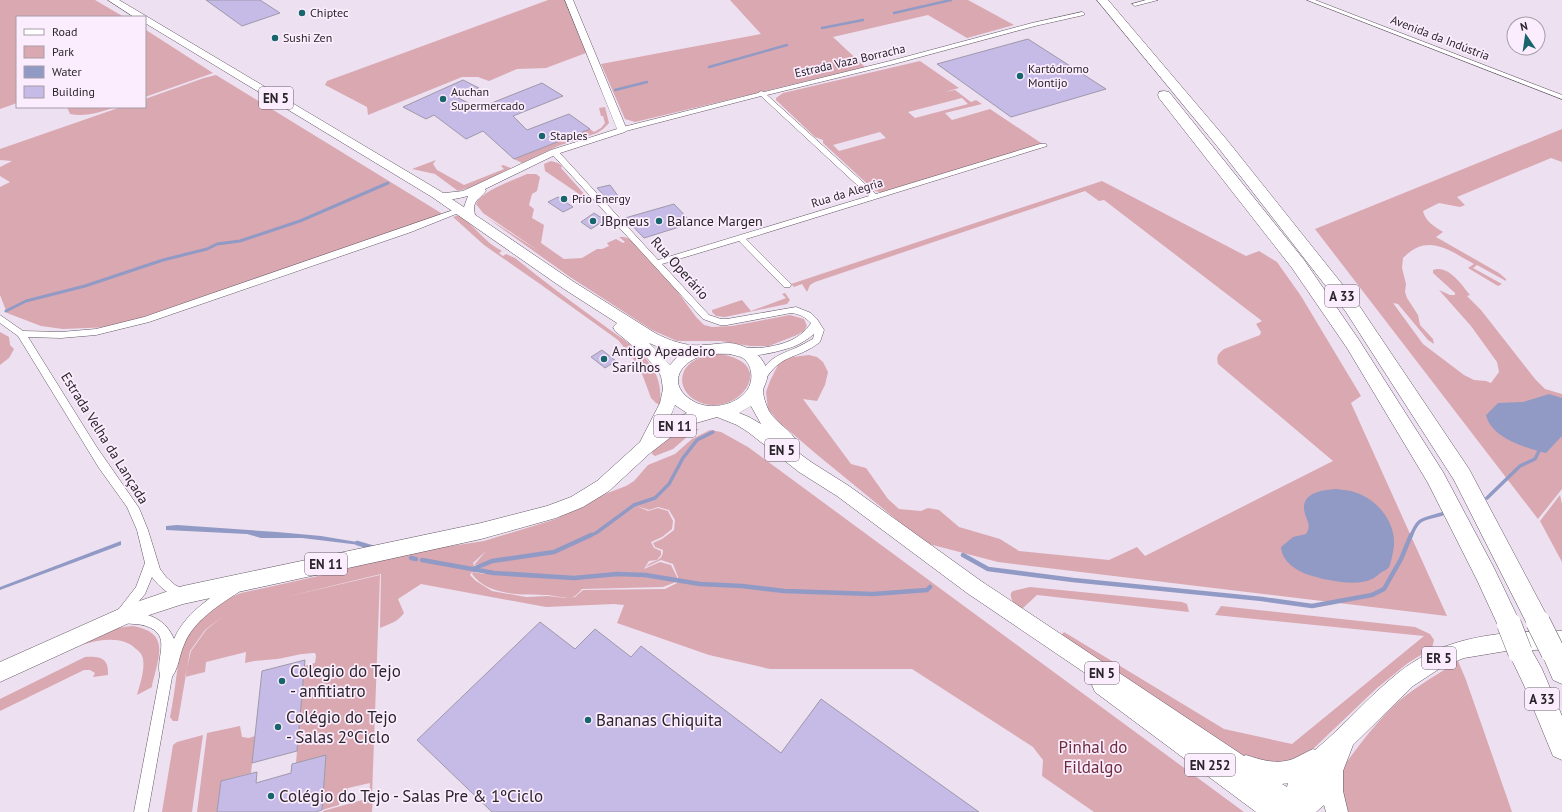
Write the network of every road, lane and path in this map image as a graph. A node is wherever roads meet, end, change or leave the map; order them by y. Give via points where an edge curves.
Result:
1 (113, 0) edge
2 (569, 0) edge
3 (1102, 0) edge
4 (1156, 0) edge
5 (1310, 0) edge
6 (1135, 4) dead end
7 (1085, 7) edge
8 (139, 16) edge
9 (146, 20) edge
10 (761, 93) junction
11 (1562, 97) edge
12 (622, 130) junction
13 (1043, 146) dead end
14 (554, 152) junction
15 (494, 182) junction
16 (440, 196) junction
17 (875, 197) junction
18 (466, 213) junction
19 (740, 238) junction
20 (657, 263) junction
21 (786, 285) dead end
22 (580, 293) junction
23 (0, 318) edge
24 (815, 324) junction
25 (21, 334) junction
26 (738, 350) junction
27 (701, 351) junction
28 (671, 385) junction
29 (757, 387) junction
30 (716, 412) junction
31 (643, 449) junction
32 (843, 491) junction
33 (150, 565) junction
34 (244, 582) junction
35 (974, 587) junction
36 (183, 595) junction
37 (116, 619) junction
38 (1559, 655) edge
39 (0, 672) edge
40 (166, 675) junction
41 (1146, 717) joint
42 (1344, 740) junction
43 (1562, 748) edge
44 (1230, 759) junction
45 (1332, 768) junction
46 (1299, 811) edge
47 (141, 812) edge
48 (1275, 812) edge
49 (1337, 812) edge

1 - 8 main road
2 - 12 street
3 - 38 highway, A 33, bridge via 1222,144 1352,308 1462,475 1538,622
4 - 6 street
5 - 11 street, Avenida da Indústria
7 - 10 street, Estrada Vaza Borracha via 1015,30 891,63
7 - 43 highway, A 33, bridge via 1298,264 1353,344 1436,478 1486,575 1533,677
9 - 16 main road, EN 5
10 - 12 street, Estrada Vaza Borracha
10 - 17 street
12 - 14 street
13 - 17 street, Rua da Alegria
14 - 15 street
14 - 20 street, Rua Operário
15 - 16 street via 464,195
15 - 18 street via 471,198
16 - 18 main road, EN 5
17 - 19 street, Rua da Alegria
18 - 22 main road, EN 5
18 - 25 street via 146,320 96,332 61,335
19 - 20 street, Rua da Alegria
19 - 21 street
20 - 24 street, Rua Operário via 710,319 720,322 732,321 796,310 809,315
22 - 27 main road, EN 5 via 662,343
22 - 28 main road, EN 5 via 655,357 665,368
23 - 25 street
24 - 26 street via 808,335 783,346 766,351
24 - 29 street via 820,330 817,340 804,349 776,360
25 - 33 street, Estrada Velha da Lançada via 137,517
26 - 27 main road, EN 5 via 721,348
26 - 29 main road, EN 5 via 757,362 760,371
27 - 28 main road, EN 5 via 683,359 672,372
28 - 30 main road, EN 5 via 677,399 686,406 698,411
28 - 31 main road, EN 11 via 669,403
29 - 30 main road via 750,398 741,404
29 - 32 main road, EN 5 via 758,406 763,416 775,430 810,458
30 - 31 main road, EN 11 via 691,418 674,426
30 - 32 main road, EN 5 via 743,421 805,467
31 - 34 main road, EN 11 via 604,486 577,502 550,513 481,531
32 - 35 main road, EN 5
33 - 36 street, Estrada Velha da Lançada via 165,585
33 - 37 street via 141,590
34 - 36 main road, EN 11
34 - 40 street via 208,607 189,625 180,639 173,667
35 - 41 main road, EN 5
35 - 44 main road, EN 5
36 - 37 main road, EN 11
37 - 39 main road, EN 11
37 - 40 street via 144,618 163,630 168,640 164,669
38 - 42 main road, ER 5 via 1497,642 1469,647 1446,655 1398,686
40 - 47 street
41 - 48 main road, EN 252
42 - 44 main road, EN 5 via 1300,769 1282,774 1262,772
42 - 45 main road, ER 5
42 - 46 main road via 1305,774 1295,794
44 - 46 main road, EN 252
45 - 46 main road via 1320,795
45 - 49 main road via 1332,791

